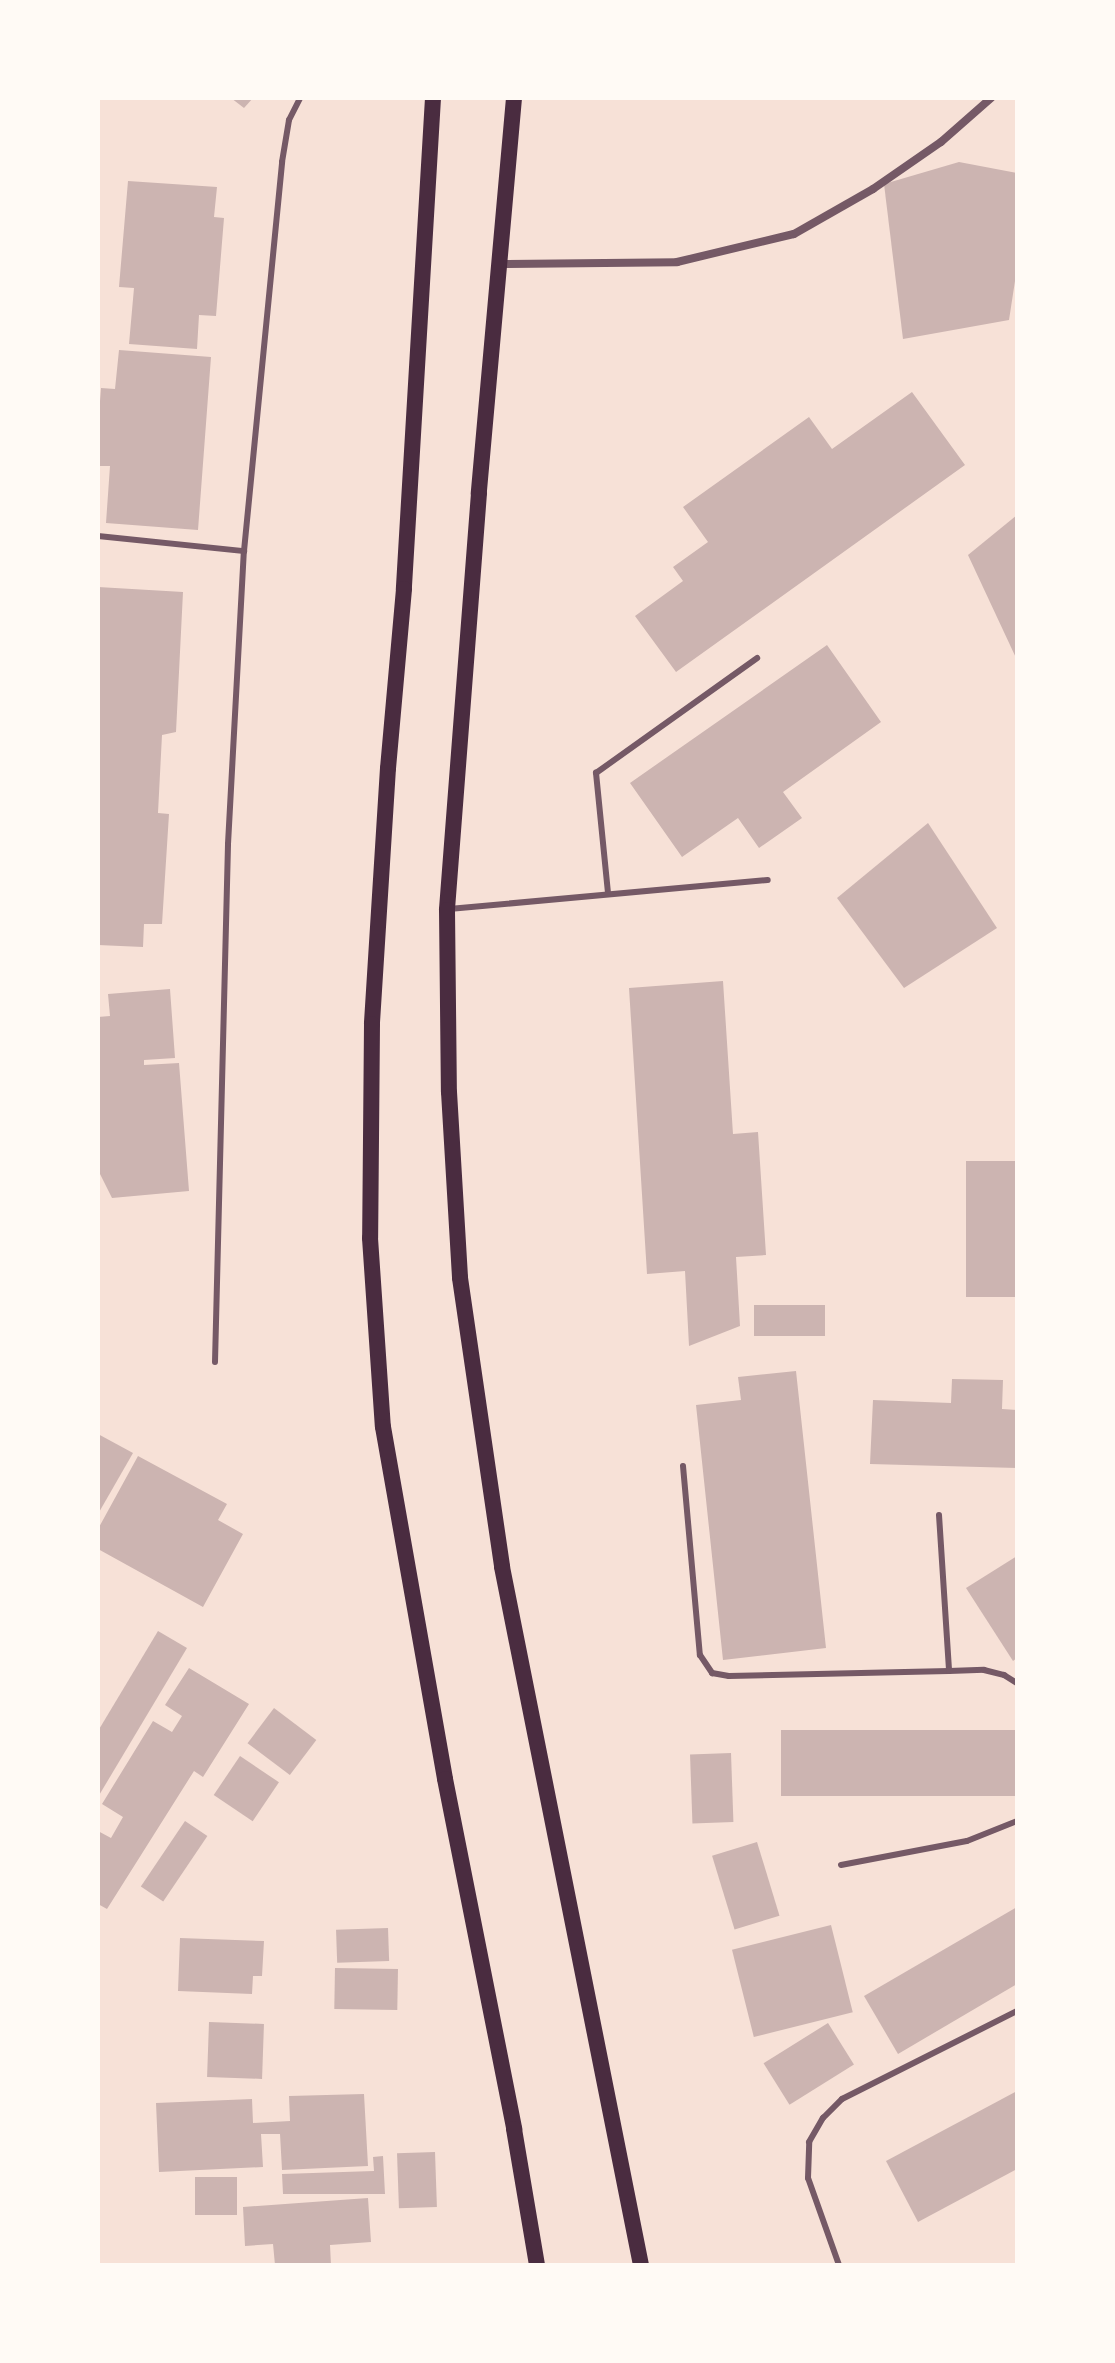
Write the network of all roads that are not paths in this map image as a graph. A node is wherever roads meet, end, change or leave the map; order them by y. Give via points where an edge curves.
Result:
1 (300, 98) edge
2 (433, 98) edge
3 (514, 98) edge
4 (991, 98) edge
5 (499, 264) junction
6 (98, 536) edge
7 (244, 551) junction
8 (757, 658) dead end
9 (768, 880) dead end
10 (608, 893) junction
11 (447, 910) junction
12 (215, 1362) dead end
13 (683, 1466) dead end
14 (939, 1515) dead end
15 (949, 1671) junction
16 (1017, 1683) edge
17 (1017, 1821) edge
18 (841, 1865) dead end
19 (1017, 2011) edge
20 (537, 2265) edge
21 (641, 2265) edge
22 (839, 2265) edge

1 - 7 lane via 289,120 282,162
2 - 20 main road via 372,1024 370,1238 383,1427
3 - 5 main road
4 - 5 street via 941,142 794,234 677,262
5 - 11 main road
6 - 7 lane
7 - 12 lane via 228,860
8 - 10 lane via 596,773
9 - 10 lane
10 - 11 lane
11 - 21 main road via 449,1092 460,1278 502,1567
13 - 15 lane via 700,1655 712,1673
14 - 15 lane
15 - 16 lane via 984,1670
17 - 18 lane via 967,1841
19 - 22 lane via 842,2099 823,2118 809,2142 808,2178

